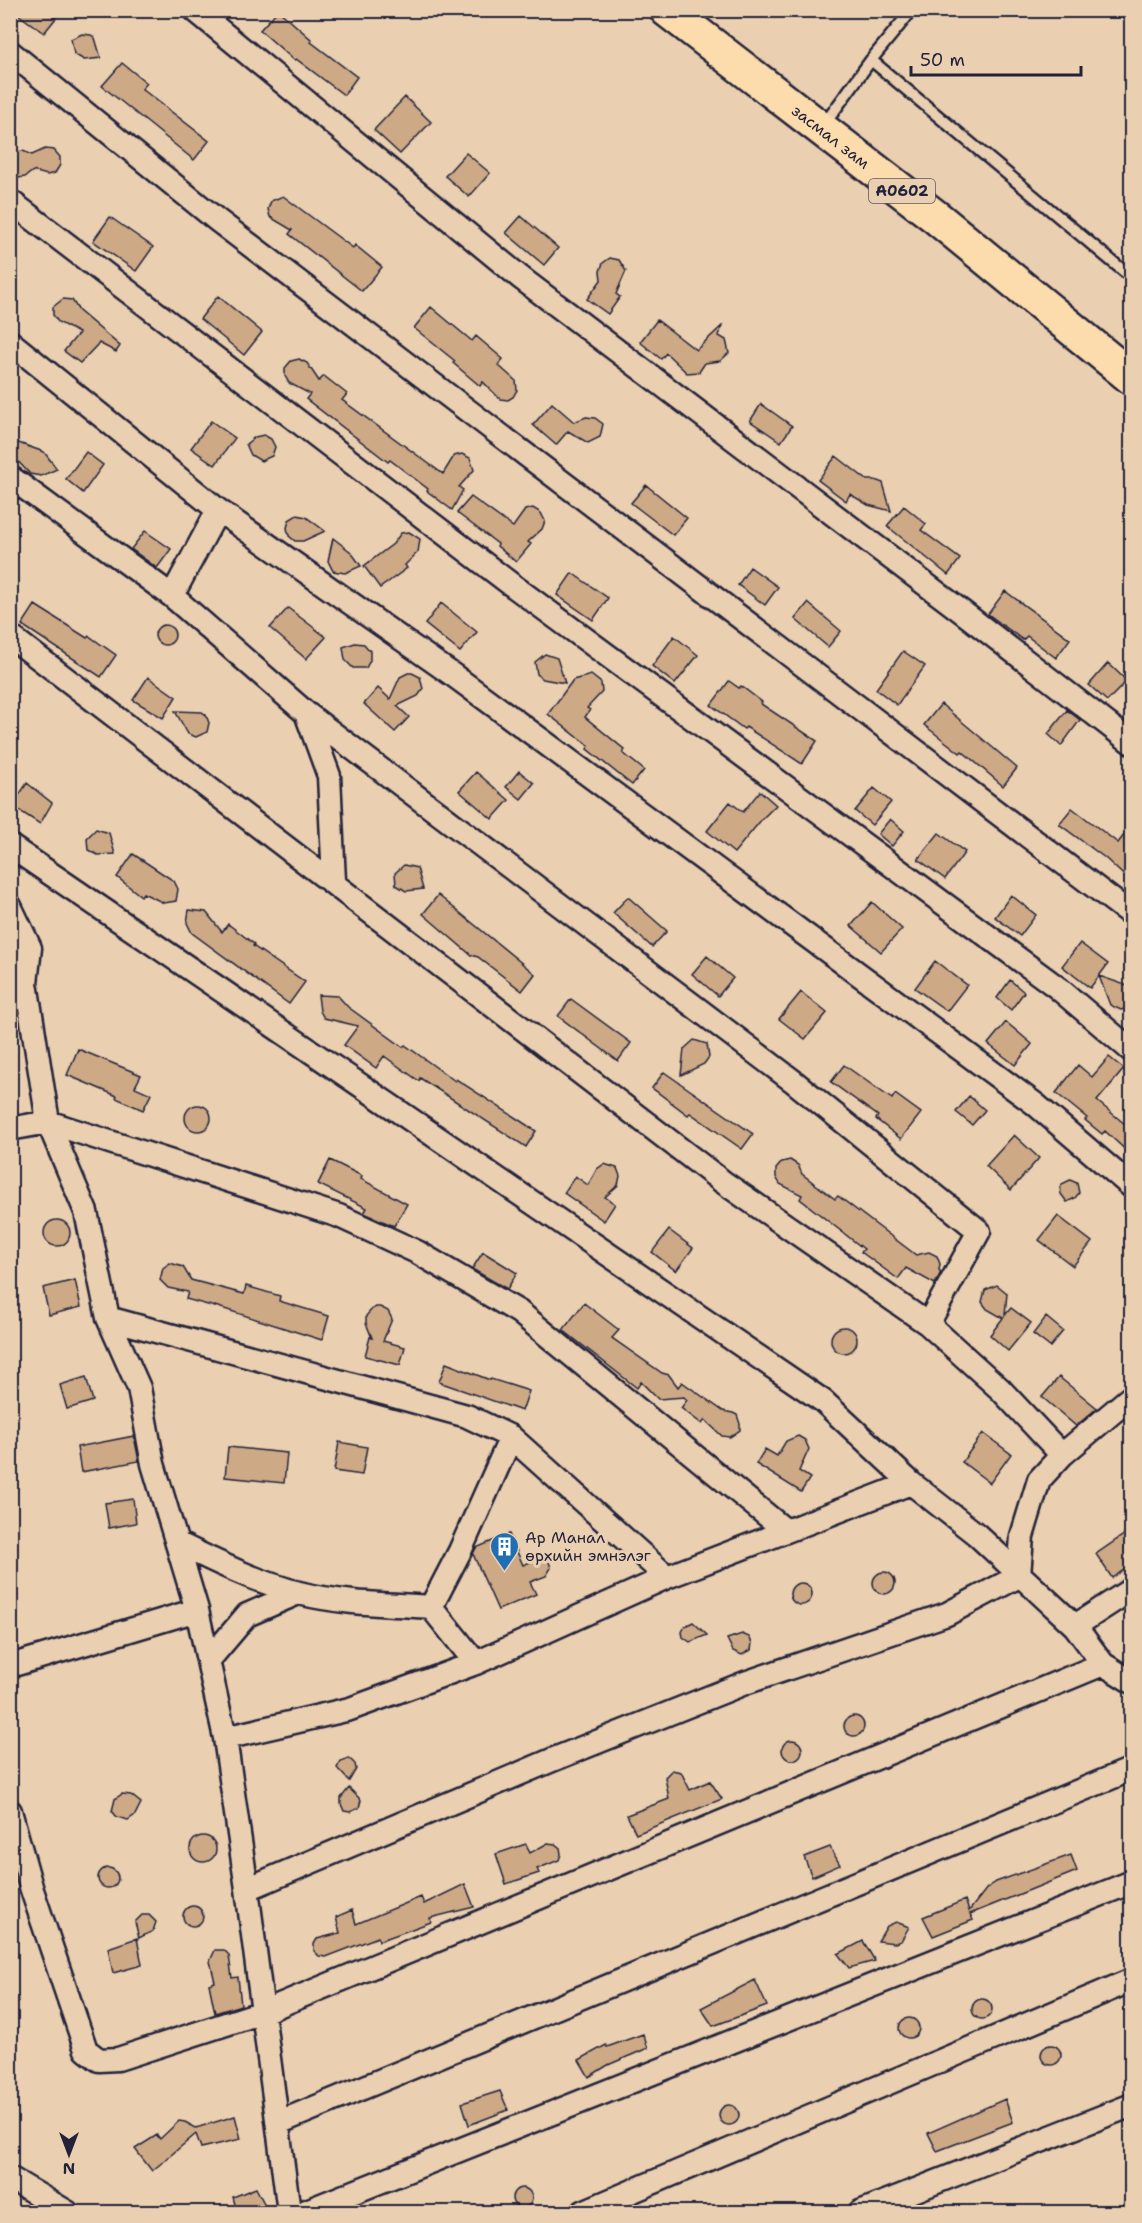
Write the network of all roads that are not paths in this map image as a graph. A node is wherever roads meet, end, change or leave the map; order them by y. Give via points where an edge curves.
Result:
1 (195, 10) edge
2 (667, 10) edge
3 (912, 10) edge
4 (10, 52) edge
5 (872, 60) junction
6 (821, 128) junction
7 (10, 201) edge
8 (1131, 278) edge
9 (10, 342) edge
10 (1131, 378) edge
11 (10, 477) edge
12 (218, 510) junction
13 (172, 596) junction
14 (10, 636) edge
15 (306, 713) junction
16 (1131, 743) edge
17 (10, 846) edge
18 (333, 881) junction
19 (10, 906) edge
20 (1131, 915) edge
21 (1131, 1051) edge
22 (48, 1122) junction
23 (10, 1129) edge
24 (1131, 1187) edge
25 (108, 1318) junction
26 (928, 1324) junction
27 (1131, 1396) edge
28 (511, 1437) junction
29 (1062, 1455) junction
30 (911, 1483) junction
31 (786, 1531) junction
32 (177, 1543) junction
33 (1019, 1576) junction
34 (667, 1577) junction
35 (1131, 1589) edge
36 (298, 1593) junction
37 (431, 1607) junction
38 (197, 1610) junction
39 (1075, 1626) junction
40 (208, 1661) junction
41 (476, 1663) junction
42 (1104, 1664) junction
43 (10, 1665) edge
44 (1131, 1682) edge
45 (225, 1738) junction
46 (1131, 1769) edge
47 (10, 1811) edge
48 (10, 1873) edge
49 (1131, 1882) edge
50 (247, 1889) junction
51 (32, 1890) junction
52 (1131, 1980) edge
53 (263, 2012) junction
54 (1131, 2105) edge
55 (278, 2123) junction
56 (10, 2178) edge
57 (67, 2212) edge
58 (290, 2212) edge
59 (304, 2212) edge
60 (583, 2212) edge
61 (860, 2212) edge

1 - 16 street via 521,278
2 - 6 highway, засмал зам / A0602
3 - 5 lane
4 - 20 street via 217,220
5 - 6 lane
5 - 8 lane
6 - 10 highway, засмал зам / A0602
7 - 21 street via 508,582 1058,988
9 - 12 street
11 - 13 street
12 - 13 street
12 - 24 street via 453,675 1025,1097
13 - 15 street
14 - 18 street
15 - 18 street via 329,776
15 - 26 street via 793,1081 979,1232
17 - 30 street via 823,1401
18 - 26 street via 723,1182
19 - 22 street via 30,948 26,983
22 - 23 street
22 - 25 street via 86,1212
22 - 31 street via 339,1216 417,1251 519,1312
25 - 28 street via 467,1416
25 - 32 street via 139,1388 153,1464
26 - 29 street via 1000,1389
27 - 29 street
28 - 34 street
28 - 37 street
29 - 33 street via 1039,1480 1022,1536
30 - 31 street
30 - 33 street via 976,1534
31 - 34 street
32 - 36 street via 227,1567
32 - 38 street
33 - 39 street
33 - 50 street via 947,1614 745,1683
34 - 41 street
35 - 39 street
36 - 37 street via 346,1602
36 - 40 street via 247,1615
37 - 41 street
38 - 40 street
38 - 43 street
39 - 42 street
40 - 45 street
41 - 45 street via 350,1709
42 - 44 street
42 - 53 street
45 - 50 street
46 - 55 street
47 - 51 street
48 - 51 street
49 - 59 street
50 - 53 street
51 - 53 street via 86,2050 99,2060 118,2059
52 - 60 street
53 - 55 street
54 - 61 street
55 - 58 street
56 - 57 street

